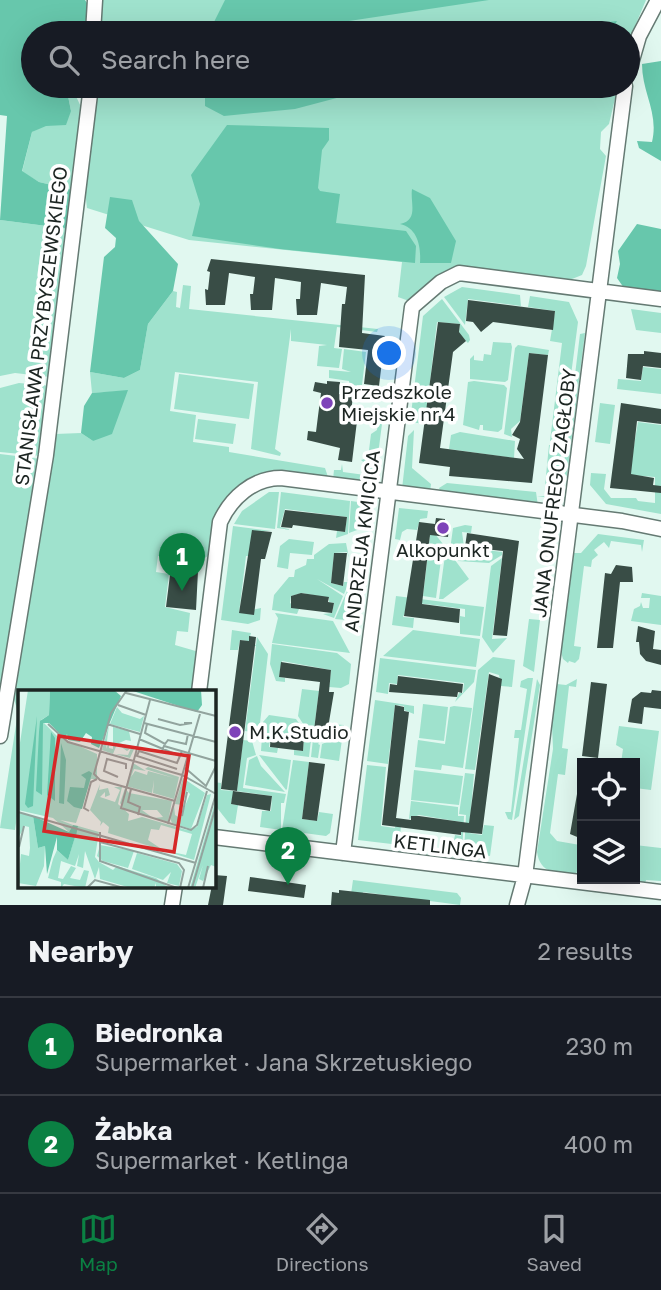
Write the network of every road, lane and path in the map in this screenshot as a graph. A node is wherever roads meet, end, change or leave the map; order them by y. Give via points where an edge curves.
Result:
1 (95, 0) edge
2 (659, 0) edge
3 (94, 21) edge
4 (640, 34) edge
5 (90, 98) edge
6 (623, 98) edge
7 (598, 291) junction
8 (661, 299) edge
9 (387, 492) junction
10 (569, 515) junction
11 (661, 529) edge
12 (199, 690) edge
13 (0, 736) edge
14 (215, 837) edge
15 (343, 853) junction
16 (525, 876) junction
17 (661, 892) edge
18 (517, 905) edge

1 - 3 street
2 - 4 street
5 - 13 street, STANISŁAWA PRZYBYSZEWSKIEGO via 46,455
6 - 7 street, JANA ONUFREGO ZAGŁOBY
7 - 8 street, ANDRZEJA KMICICA
7 - 9 street, ANDRZEJA KMICICA via 459,274 415,303
7 - 10 street, JANA ONUFREGO ZAGŁOBY
9 - 10 street
9 - 12 street via 275,478 252,485 229,504 220,522
9 - 15 street, ANDRZEJA KMICICA
10 - 11 street
10 - 16 street, JANA ONUFREGO ZAGŁOBY
14 - 15 street, KETLINGA
15 - 16 street, KETLINGA
16 - 17 street, KETLINGA
16 - 18 street, JANA ONUFREGO ZAGŁOBY

